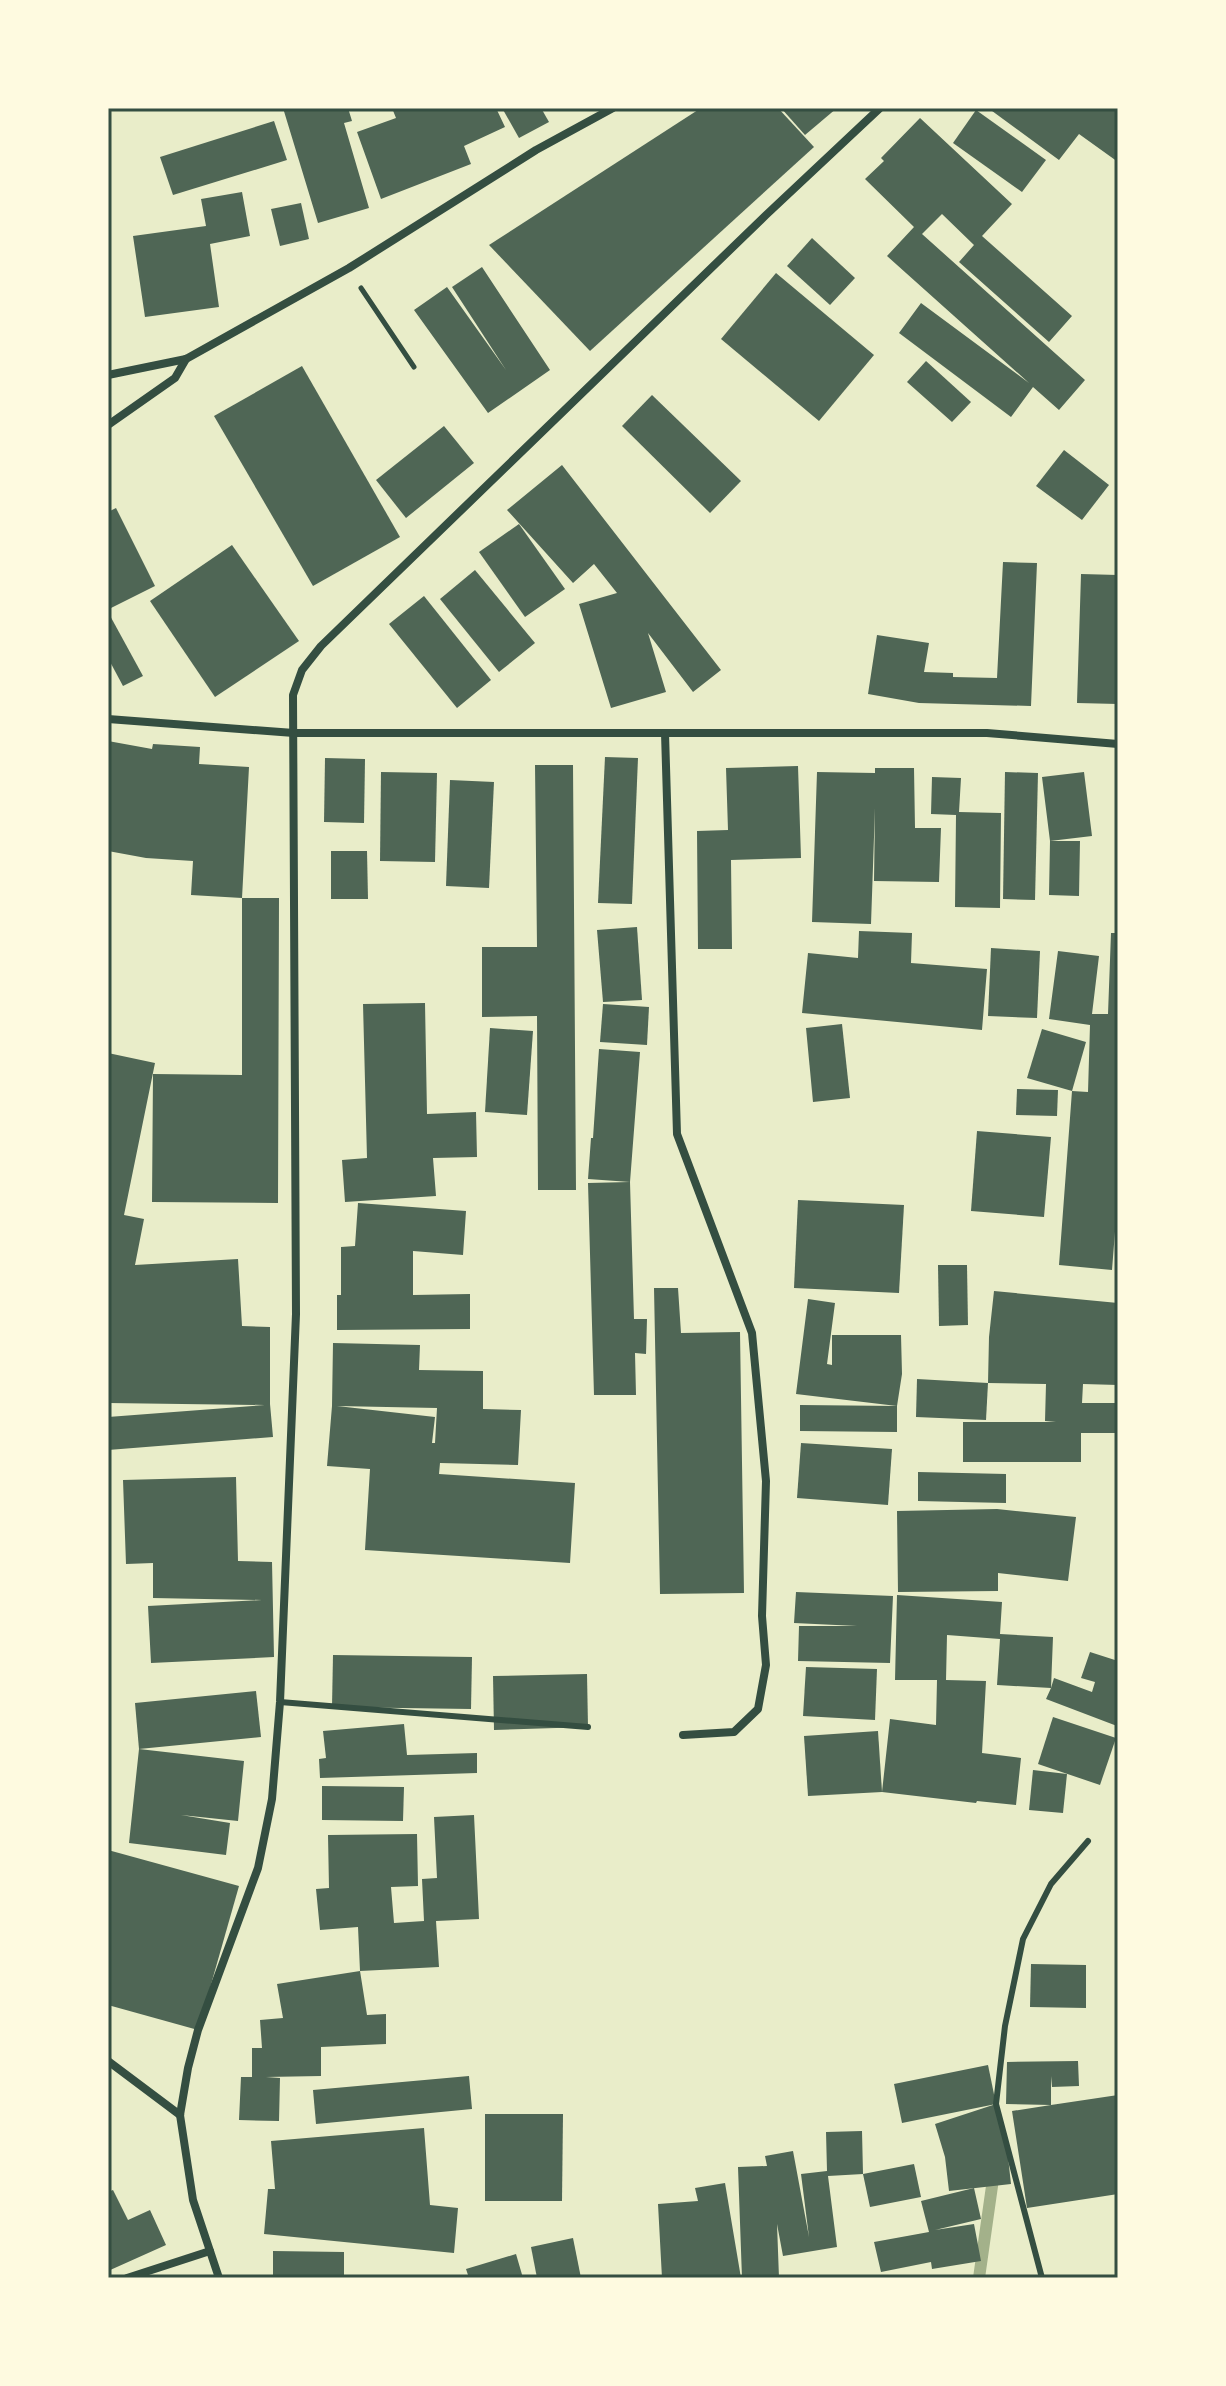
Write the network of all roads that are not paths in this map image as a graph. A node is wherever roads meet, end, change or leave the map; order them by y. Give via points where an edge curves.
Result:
1 (613, 108) edge
2 (880, 108) edge
3 (186, 359) junction
4 (108, 375) edge
5 (108, 425) edge
6 (108, 719) edge
7 (294, 733) junction
8 (665, 733) junction
9 (1118, 744) edge
10 (280, 1702) junction
11 (588, 1727) dead end
12 (683, 1735) dead end
13 (1088, 1841) dead end
14 (108, 2061) edge
15 (180, 2115) junction
16 (210, 2251) junction
17 (127, 2278) edge
18 (219, 2278) edge
19 (1042, 2278) edge

1 - 3 street via 349,268
2 - 7 street via 321,646 302,670 293,695
3 - 4 street
3 - 5 street via 175,378
6 - 7 street
7 - 8 street
7 - 10 street via 296,1314
8 - 9 street via 987,733
8 - 12 street via 677,1134 752,1333 766,1481 766,1665 758,1709 734,1732
10 - 11 lane
10 - 15 street via 272,1799 258,1868 198,2030
13 - 19 lane via 1051,1884 1023,1939 996,2104
14 - 15 street
15 - 16 street via 193,2200
16 - 17 street
16 - 18 street

